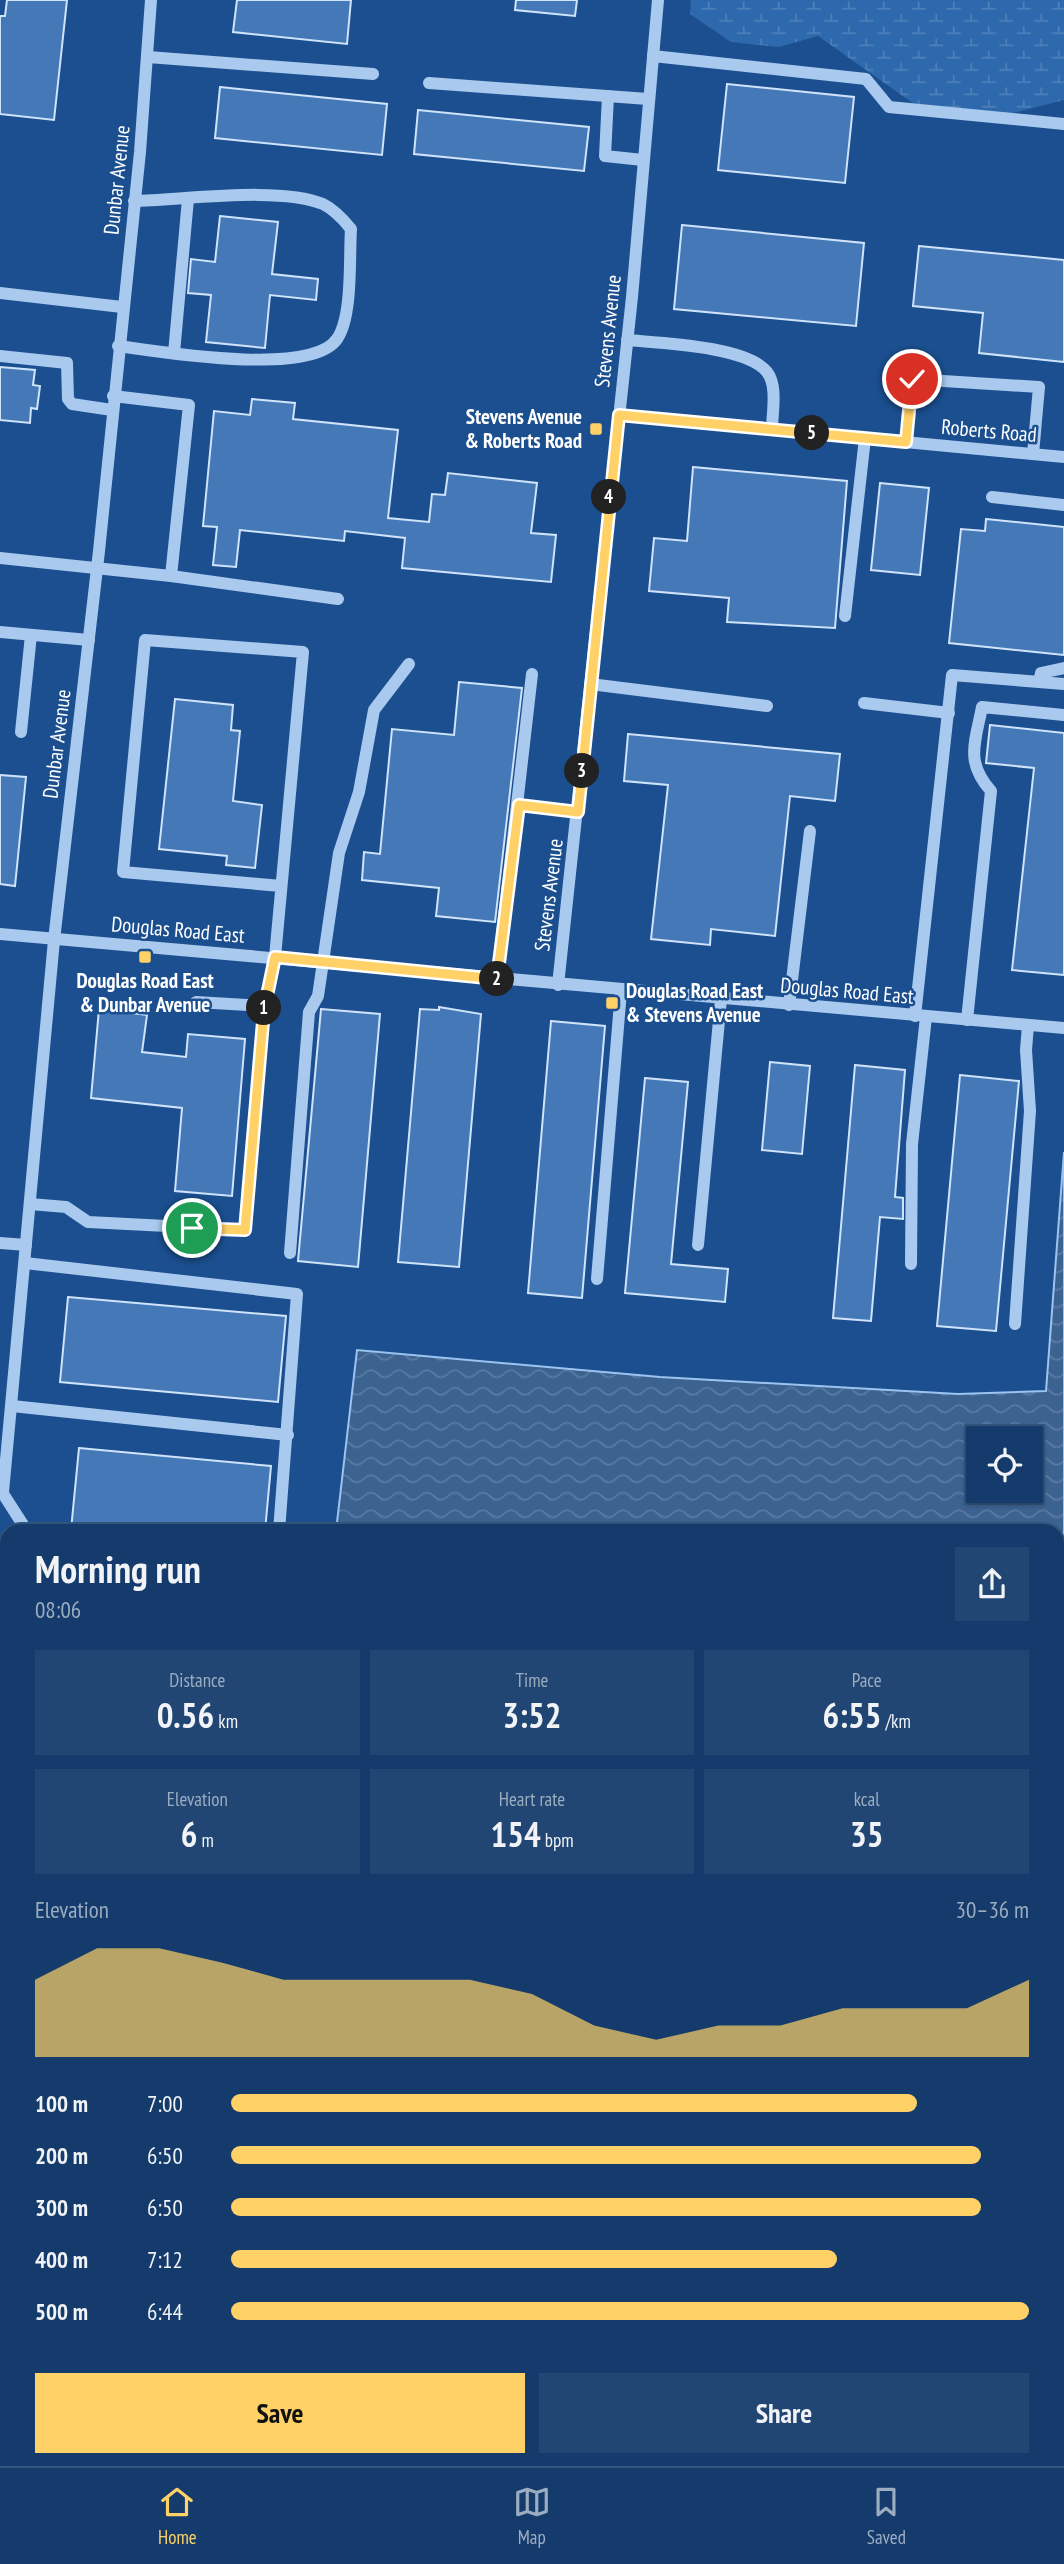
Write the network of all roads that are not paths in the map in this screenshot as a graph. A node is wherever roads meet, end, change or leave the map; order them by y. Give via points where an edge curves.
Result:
1 (658, 0) edge
2 (153, 2) edge
3 (653, 56) junction
4 (148, 57) junction
5 (373, 74) dead end
6 (429, 83) dead end
7 (608, 96) junction
8 (648, 99) junction
9 (1064, 124) edge
10 (643, 160) junction
11 (188, 199) junction
12 (134, 201) junction
13 (0, 293) edge
14 (122, 307) junction
15 (627, 340) junction
16 (118, 346) junction
17 (174, 353) junction
18 (0, 356) edge
19 (113, 396) junction
20 (112, 410) junction
21 (619, 415) junction
22 (772, 429) junction
23 (864, 438) junction
24 (906, 442) junction
25 (1033, 454) junction
26 (1064, 457) edge
27 (992, 497) dead end
28 (1064, 505) edge
29 (0, 558) edge
30 (97, 568) junction
31 (171, 576) junction
32 (338, 599) dead end
33 (845, 616) dead end
34 (0, 632) edge
35 (31, 635) junction
36 (89, 640) junction
37 (409, 664) dead end
38 (1064, 668) edge
39 (532, 674) dead end
40 (1039, 682) junction
41 (590, 684) junction
42 (1064, 684) edge
43 (864, 703) dead end
44 (766, 706) dead end
45 (949, 713) junction
46 (1064, 715) edge
47 (21, 732) dead end
48 (519, 805) junction
49 (578, 812) junction
50 (810, 831) dead end
51 (281, 887) junction
52 (0, 934) edge
53 (54, 940) junction
54 (275, 957) junction
55 (323, 962) junction
56 (497, 979) junction
57 (558, 985) junction
58 (621, 991) junction
59 (720, 999) junction
60 (196, 1002) dead end
61 (789, 1005) junction
62 (265, 1006) junction
63 (920, 1016) junction
64 (967, 1020) junction
65 (1028, 1026) junction
66 (1064, 1028) edge
67 (30, 1205) junction
68 (0, 1243) edge
69 (26, 1245) junction
70 (698, 1245) dead end
71 (290, 1253) dead end
72 (24, 1263) junction
73 (911, 1264) dead end
74 (597, 1279) dead end
75 (1015, 1324) dead end
76 (12, 1406) junction
77 (288, 1435) junction
78 (1, 1492) edge
79 (22, 1524) edge
80 (280, 1524) edge

1 - 3 street, Stevens Avenue
2 - 4 street, Dunbar Avenue
3 - 8 street, Stevens Avenue
3 - 9 street via 866,79 889,107
4 - 5 street
4 - 12 street, Dunbar Avenue
6 - 7 street
7 - 8 street
7 - 10 street via 605,156
8 - 10 street, Stevens Avenue
10 - 15 street, Stevens Avenue
11 - 12 street
11 - 17 street
11 - 17 street via 275,196 322,204 340,215 351,229 345,322 336,341 314,356 259,361
12 - 14 street, Dunbar Avenue
13 - 14 street
14 - 16 street, Dunbar Avenue
15 - 21 street, Stevens Avenue
15 - 22 street via 698,348 759,364 768,373 773,390
16 - 17 street
16 - 19 street, Dunbar Avenue
18 - 20 street via 67,363 72,404
19 - 20 street, Dunbar Avenue
19 - 31 street via 189,405
20 - 30 street, Dunbar Avenue
21 - 22 street, Roberts Road
21 - 41 street, Stevens Avenue
22 - 23 street, Roberts Road
23 - 24 street, Roberts Road
23 - 33 street
24 - 25 street, Roberts Road
24 - 25 street via 912,379 1039,387
25 - 26 street, Roberts Road
27 - 28 street
29 - 30 street
30 - 31 street
30 - 36 street, Dunbar Avenue
31 - 32 street
34 - 35 street
35 - 36 street
35 - 47 street
36 - 53 street, Dunbar Avenue
37 - 55 street via 374,710 359,792 339,853
38 - 40 street via 1047,669
39 - 48 street
40 - 42 street
40 - 45 street via 952,675
41 - 44 street
41 - 49 street, Stevens Avenue
43 - 45 street
45 - 63 street
46 - 64 street via 982,707 974,752 976,775 991,792
48 - 49 street
48 - 56 street
49 - 57 street, Stevens Avenue
50 - 61 street
51 - 51 street via 303,652 145,640 123,872
51 - 54 street
52 - 53 street, Douglas Road East
53 - 54 street, Douglas Road East
53 - 67 street, Dunbar Avenue
54 - 55 street, Douglas Road East
54 - 62 street
55 - 56 street, Douglas Road East
55 - 71 street via 318,996 309,1012
56 - 57 street, Douglas Road East
57 - 58 street, Douglas Road East
58 - 59 street, Douglas Road East
58 - 74 street
59 - 61 street, Douglas Road East
59 - 70 street
60 - 62 street
61 - 63 street, Douglas Road East
62 - 67 street via 245,1230 88,1222 66,1207
63 - 64 street, Douglas Road East
63 - 73 street
64 - 65 street, Douglas Road East
65 - 66 street, Douglas Road East
65 - 75 street via 1030,1111
67 - 69 street, Dunbar Avenue
68 - 69 street
69 - 72 street, Dunbar Avenue
72 - 76 street, Dunbar Avenue
72 - 77 street via 297,1294
76 - 77 street
76 - 78 street, Dunbar Avenue
77 - 80 street
78 - 79 street

